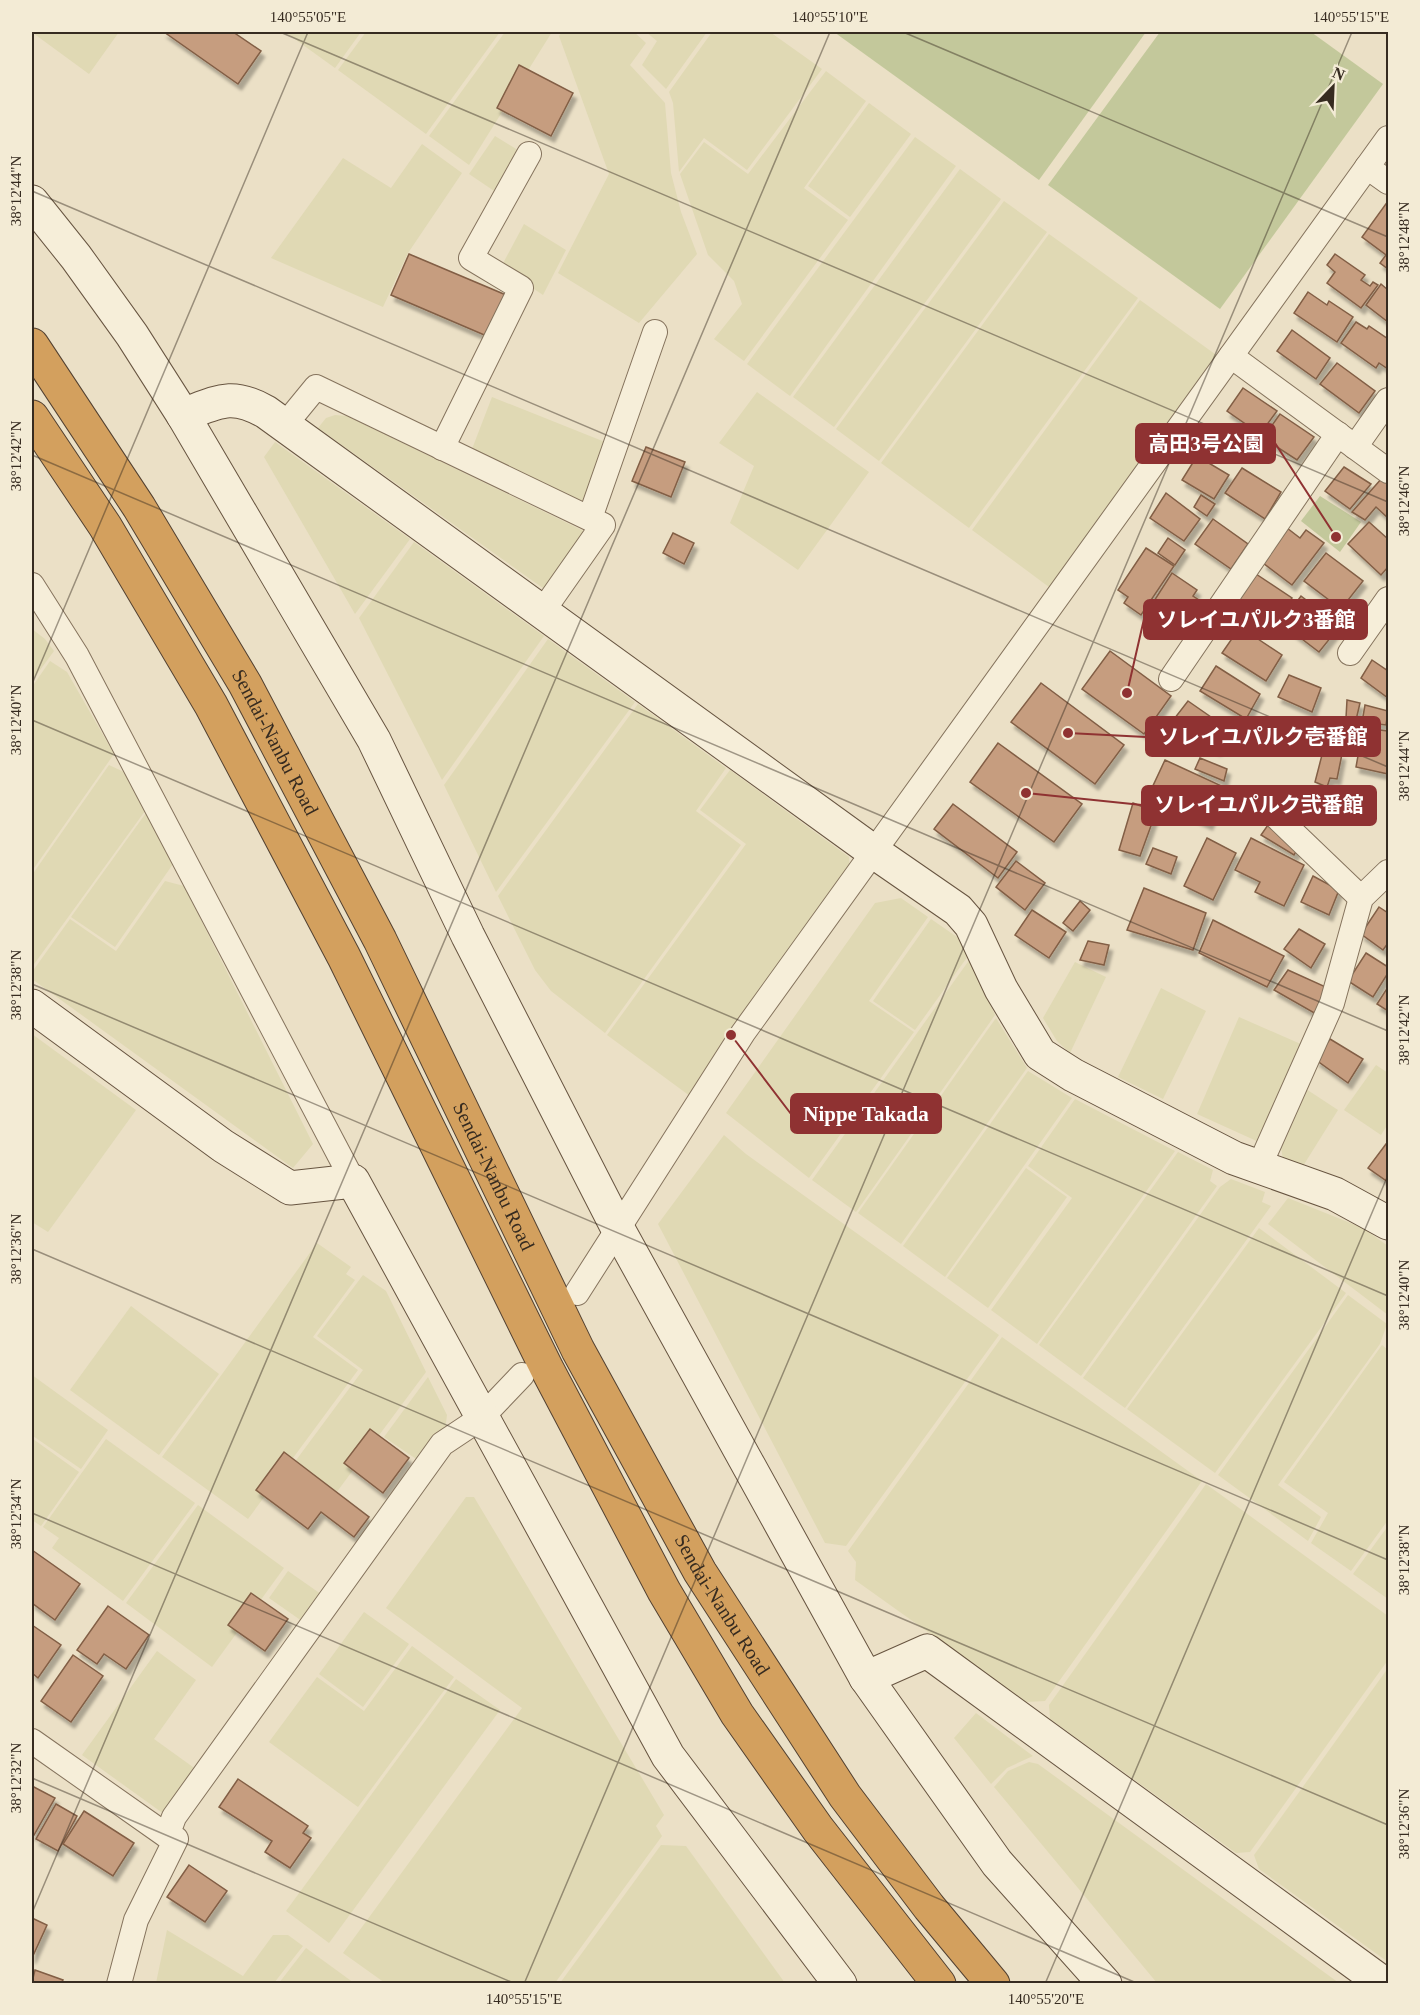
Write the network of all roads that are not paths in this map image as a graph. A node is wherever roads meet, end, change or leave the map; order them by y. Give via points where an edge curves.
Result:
1 (1389, 138) edge
2 (529, 154) dead end
3 (1367, 167) junction
4 (1389, 182) edge
5 (32, 202) edge
6 (655, 332) dead end
7 (32, 345) edge
8 (1231, 356) junction
9 (1389, 400) edge
10 (183, 415) junction
11 (32, 417) edge
12 (284, 426) junction
13 (1346, 440) junction
14 (442, 448) junction
15 (1389, 471) edge
16 (590, 518) junction
17 (32, 585) edge
18 (1389, 599) edge
19 (542, 612) junction
20 (1350, 653) dead end
21 (1171, 679) dead end
22 (1265, 806) dead end
23 (874, 852) junction
24 (1389, 872) edge
25 (1361, 898) junction
26 (32, 1006) edge
27 (1259, 1167) junction
28 (353, 1181) junction
29 (1389, 1223) edge
30 (618, 1229) junction
31 (577, 1293) dead end
32 (522, 1375) dead end
33 (481, 1418) junction
34 (866, 1678) junction
35 (32, 1742) edge
36 (167, 1836) junction
37 (119, 1983) edge
38 (840, 1983) edge
39 (939, 1983) edge
40 (993, 1983) edge
41 (1105, 1983) edge
42 (1384, 1983) edge

1 - 3 street
2 - 14 street via 471,258 520,288
3 - 4 street
3 - 8 street
5 - 10 street via 132,335
6 - 16 street
7 - 40 highway, Sendai-Nanbu Road via 140,507 245,684 380,940 578,1350 700,1572 845,1796 929,1907
8 - 13 street
8 - 23 street
9 - 13 street
10 - 12 street via 222,400 246,401
10 - 30 street via 374,740 468,936
11 - 39 highway, Sendai-Nanbu Road via 105,526 211,705 344,957 547,1369 664,1592 736,1714 818,1829
12 - 14 street via 316,387
12 - 19 street
13 - 15 street
13 - 21 street
14 - 16 street
16 - 19 street via 603,525
17 - 28 street via 77,656
18 - 20 street
19 - 23 street
22 - 25 street
23 - 27 street via 958,910 971,924 1001,989 1040,1054 1073,1075 1234,1158
23 - 30 street via 743,1033
24 - 25 street
25 - 27 street via 1332,1003
26 - 28 street via 223,1146 290,1188
27 - 29 street via 1335,1194
28 - 33 street
30 - 31 street
30 - 34 street
32 - 33 street
33 - 36 street via 442,1444 194,1786
33 - 38 street via 668,1756
34 - 41 street via 997,1863
34 - 42 street via 927,1651
35 - 36 street
36 - 37 street via 176,1839 136,1920

